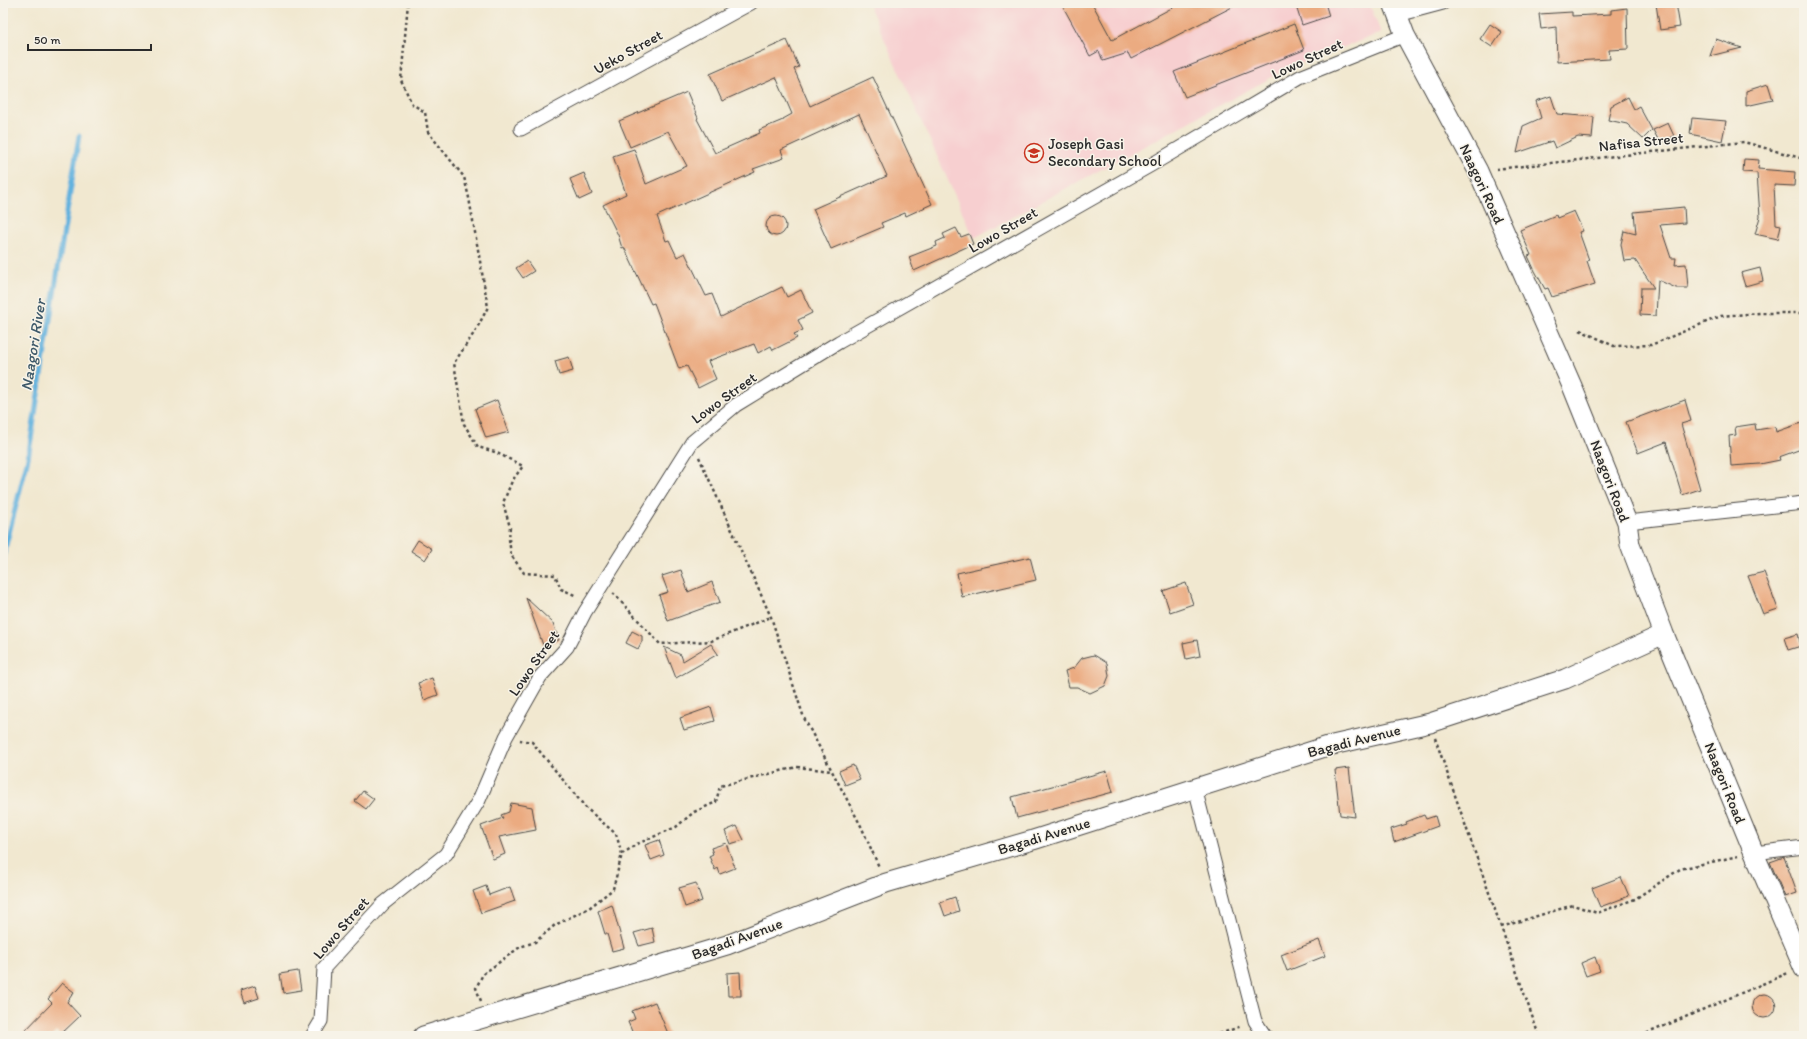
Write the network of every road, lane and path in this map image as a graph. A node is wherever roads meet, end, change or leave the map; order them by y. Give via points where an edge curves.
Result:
1 (408, 3) edge
2 (751, 3) edge
3 (1443, 3) edge
4 (1395, 9) edge
5 (1405, 35) junction
6 (522, 129) dead end
7 (1804, 158) edge
8 (1478, 171) junction
9 (1804, 313) edge
10 (1580, 330) dead end
11 (692, 442) junction
12 (1804, 503) edge
13 (1627, 522) junction
14 (603, 583) junction
15 (580, 598) dead end
16 (771, 617) junction
17 (1664, 634) junction
18 (1430, 722) junction
19 (506, 737) junction
20 (831, 771) junction
21 (1195, 788) junction
22 (1804, 847) edge
23 (1754, 852) junction
24 (622, 854) junction
25 (886, 883) junction
26 (1501, 927) junction
27 (1803, 967) edge
28 (487, 1018) junction
29 (1255, 1021) junction
30 (312, 1036) edge
31 (423, 1036) edge
32 (1214, 1036) edge
33 (1265, 1036) edge
34 (1539, 1036) edge
35 (1641, 1036) edge

1 - 15 path via 401,80 412,104 425,112 428,132 464,177 488,307 454,364 464,424 478,446 523,466 512,481 503,503 510,527 511,555 524,573 555,575 561,590
2 - 6 street, Ueko Street
3 - 4 street
4 - 5 street, Naagori Road
5 - 8 street, Naagori Road
5 - 11 street, Lowo Street via 1300,77 1151,165 839,342 736,405
7 - 8 path, Nafisa Street via 1744,142
8 - 13 street, Naagori Road via 1572,386
9 - 10 path via 1721,316 1651,345 1614,346
11 - 14 street, Lowo Street
11 - 16 path
12 - 13 street
13 - 17 street, Naagori Road via 1630,546
14 - 16 path via 660,644 711,641
14 - 19 street, Lowo Street via 567,647 540,677
16 - 20 path via 804,718
17 - 18 street, Bagadi Avenue via 1565,679
17 - 23 street, Naagori Road
18 - 21 street, Bagadi Avenue via 1328,746
18 - 26 path
19 - 24 path via 532,742 586,808 616,834
19 - 30 street, Lowo Street via 479,800 446,854 383,904 324,968 321,1021
20 - 24 path via 797,767 720,786 716,802 694,812 676,827 637,844
20 - 25 path via 861,826
21 - 25 street, Bagadi Avenue via 1033,840
21 - 29 street
22 - 23 street
23 - 26 path via 1680,869 1635,899 1597,913 1573,905
23 - 27 street, Naagori Road
24 - 28 path via 613,889 589,908 555,925 535,942 520,947 483,974 476,988
25 - 28 street, Bagadi Avenue via 726,945
26 - 34 path
27 - 35 path
28 - 31 street, Bagadi Avenue
29 - 32 path
29 - 33 street

